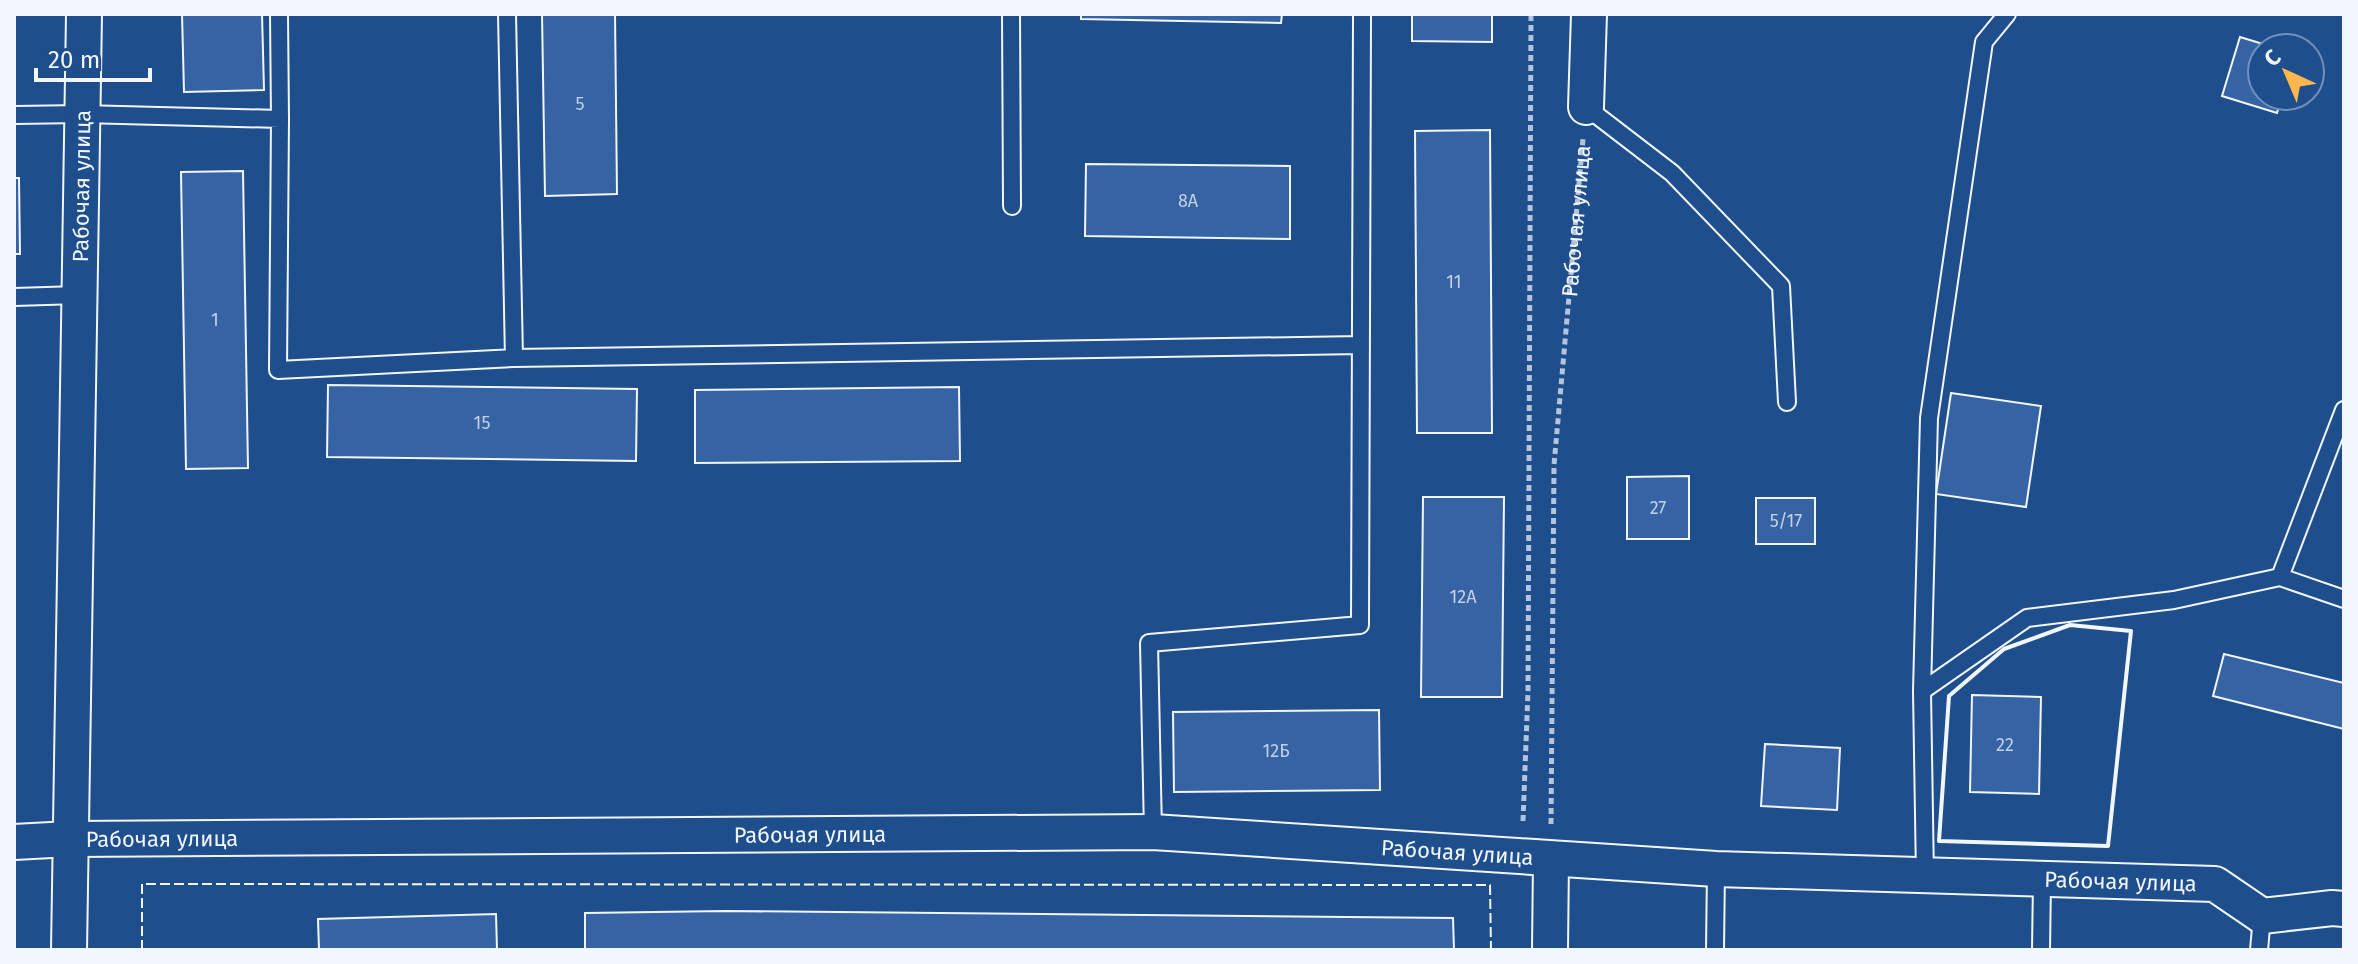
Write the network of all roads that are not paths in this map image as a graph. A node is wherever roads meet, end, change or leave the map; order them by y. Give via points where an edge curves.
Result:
1 (84, 14) edge
2 (279, 14) edge
3 (507, 14) edge
4 (1011, 14) edge
5 (1362, 14) edge
6 (1589, 14) edge
7 (2007, 14) edge
8 (1586, 107) joint
9 (82, 114) junction
10 (14, 115) edge
11 (280, 119) junction
12 (1012, 206) dead end
13 (79, 295) junction
14 (14, 297) edge
15 (1361, 345) junction
16 (514, 358) junction
17 (1787, 402) dead end
18 (2344, 410) edge
19 (2280, 577) junction
20 (2344, 599) edge
21 (1922, 691) junction
22 (1153, 832) junction
23 (70, 839) junction
24 (14, 842) edge
25 (1551, 859) junction
26 (1716, 869) junction
27 (1925, 877) junction
28 (2042, 880) junction
29 (2344, 909) edge
30 (2262, 916) junction
31 (69, 950) edge
32 (1550, 950) edge
33 (1715, 950) edge
34 (2041, 950) edge
35 (2259, 950) edge

1 - 9 street, Рабочая улица
2 - 11 lane
3 - 16 lane
4 - 12 lane
5 - 15 lane
6 - 8 street
7 - 21 lane via 1984,42 1929,418
8 - 17 lane via 1672,173 1781,286
9 - 10 lane
9 - 11 lane
9 - 13 street, Рабочая улица
11 - 16 lane via 278,370
13 - 14 lane
13 - 23 street, Рабочая улица
15 - 16 lane
15 - 22 lane via 1360,625 1149,643
18 - 19 lane
19 - 20 lane
19 - 21 lane via 2174,600 2027,618
21 - 27 lane
22 - 23 street, Рабочая улица
22 - 25 street, Рабочая улица
23 - 24 street
23 - 31 street, Рабочая улица
25 - 26 street, Рабочая улица
25 - 32 street, Рабочая улица
26 - 27 street, Рабочая улица
26 - 33 lane
27 - 28 street, Рабочая улица
28 - 30 street, Рабочая улица via 2215,884
28 - 34 lane
29 - 30 street
30 - 35 lane

